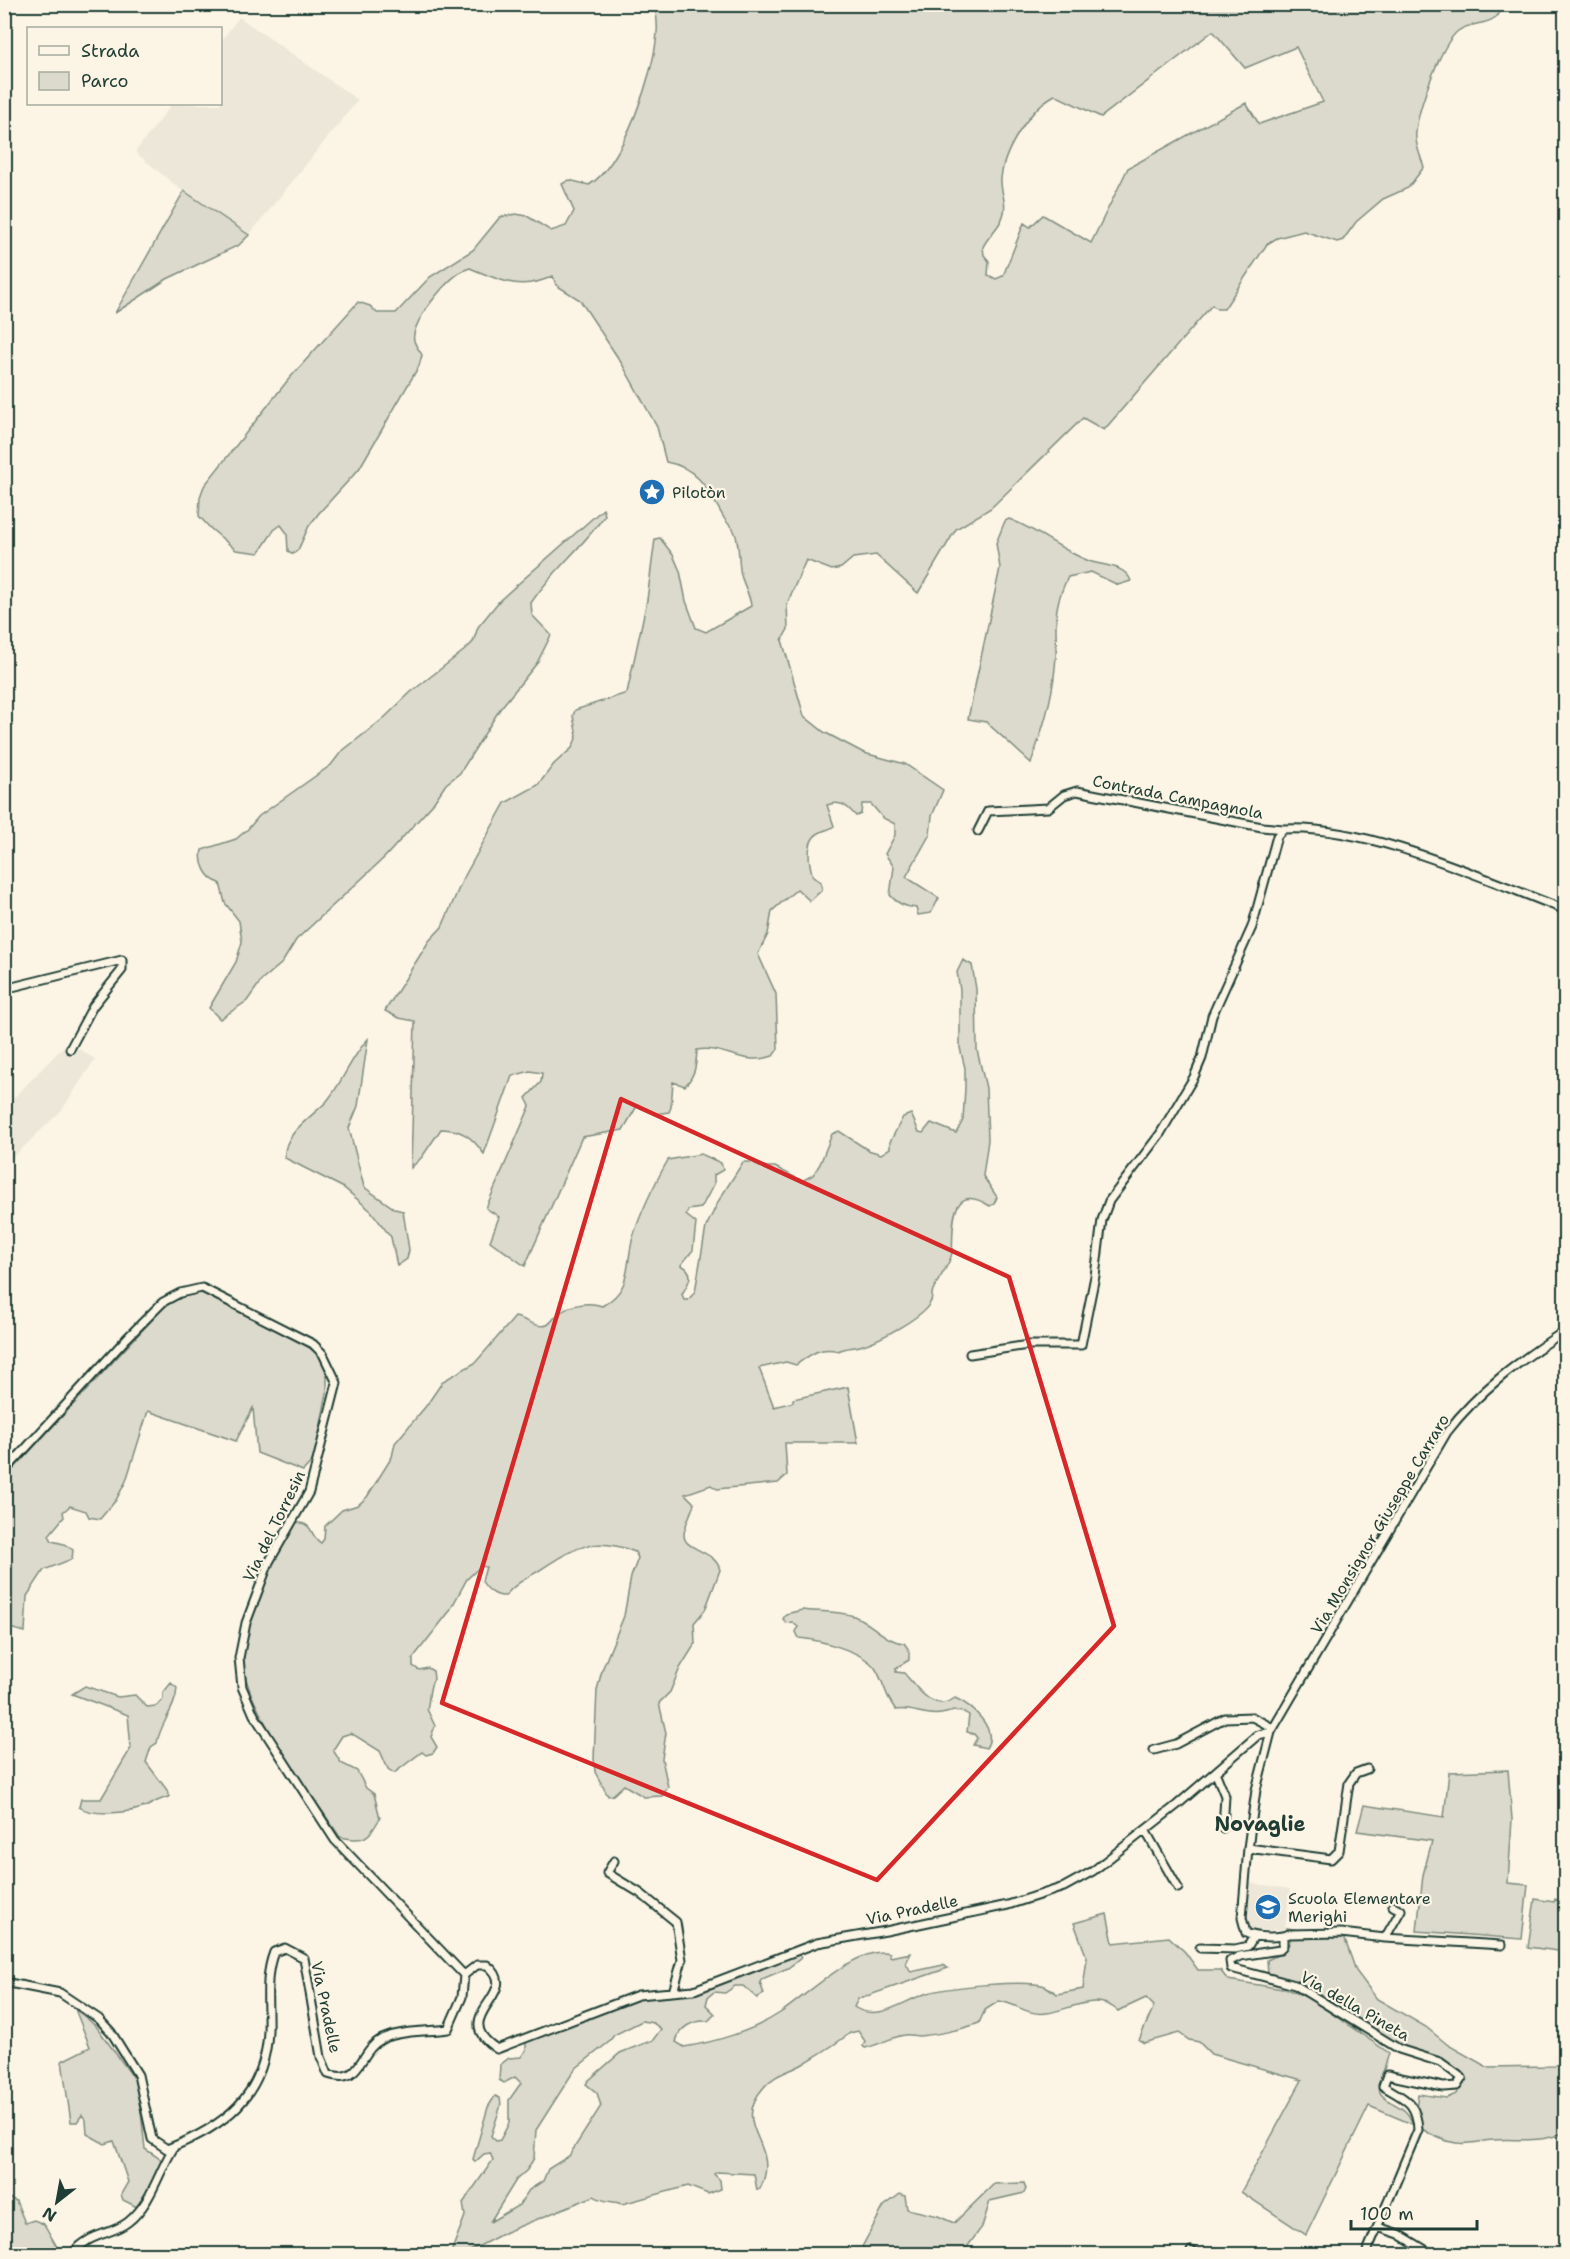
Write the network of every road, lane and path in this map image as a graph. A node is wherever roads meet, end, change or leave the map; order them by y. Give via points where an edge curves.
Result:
1 (1283, 829) junction
2 (978, 831) dead end
3 (1566, 910) edge
4 (4, 989) edge
5 (70, 1049) dead end
6 (1566, 1330) edge
7 (970, 1354) dead end
8 (4, 1472) edge
9 (1272, 1730) junction
10 (1154, 1750) dead end
11 (1367, 1769) dead end
12 (1216, 1774) junction
13 (1223, 1828) dead end
14 (1145, 1830) junction
15 (1248, 1848) junction
16 (614, 1860) dead end
17 (1178, 1888) dead end
18 (1393, 1906) dead end
19 (1254, 1936) junction
20 (1282, 1937) junction
21 (1385, 1938) junction
22 (1502, 1945) dead end
23 (1200, 1947) dead end
24 (464, 1975) junction
25 (4, 1982) edge
26 (673, 1992) junction
27 (174, 2147) junction
28 (1378, 2227) junction
29 (72, 2254) edge
30 (1366, 2254) edge
31 (1432, 2254) edge

1 - 2 street, Contrada Campagnola via 1077,791 1064,795 1048,808 986,810
1 - 3 street, Contrada Campagnola via 1317,829 1402,850
1 - 7 street, Contrada Campagnola via 1277,836 1252,927 1212,1016 1194,1077 1160,1134 1109,1201 1102,1220 1081,1345 1028,1345
4 - 5 street via 122,960 122,970 93,1006
6 - 9 street, Via Monsignor Giuseppe Carraro via 1466,1407
8 - 24 street, Via del Torresin via 127,1338 163,1302 180,1293 202,1288 313,1344 323,1354 337,1383 309,1492 253,1602 239,1658 242,1687 254,1715 335,1840
9 - 10 street via 1252,1717 1225,1718 1176,1744
9 - 12 street, Via Pradelle via 1258,1735
9 - 15 street via 1256,1790
11 - 15 street via 1356,1773 1349,1783 1339,1851 1331,1859
12 - 13 street via 1225,1796
12 - 14 street, Via Pradelle
14 - 17 street
14 - 26 street, Via Pradelle via 1093,1871 1034,1898 817,1943 694,1990
15 - 19 street via 1242,1918 1246,1933
16 - 26 street via 607,1874 676,1922 682,1960
18 - 21 street via 1401,1910
19 - 20 street
19 - 23 street via 1248,1946
20 - 21 street via 1341,1933
20 - 28 street, Via della Pineta via 1280,1950 1240,1956 1230,1961 1231,1968 1296,1985 1399,2049 1440,2062 1462,2078 1457,2086 1443,2087 1387,2075 1383,2080 1383,2086 1407,2100 1417,2113 1418,2130
21 - 22 street
24 - 26 street, Via Pradelle via 477,1965 487,1965 496,1971 498,1990 477,2025 480,2035 497,2049 638,1995
24 - 27 street, Via Pradelle via 462,1997 448,2029 382,2039 351,2075 340,2078 328,2074 321,2057 304,1958 285,1948 274,1952 268,1967 268,2032 259,2077 234,2112
25 - 27 street via 60,1993 99,2019 138,2075 152,2139 161,2148
27 - 29 street via 144,2206 125,2224 100,2233
28 - 30 street, Via della Pineta
28 - 31 street via 1400,2234

